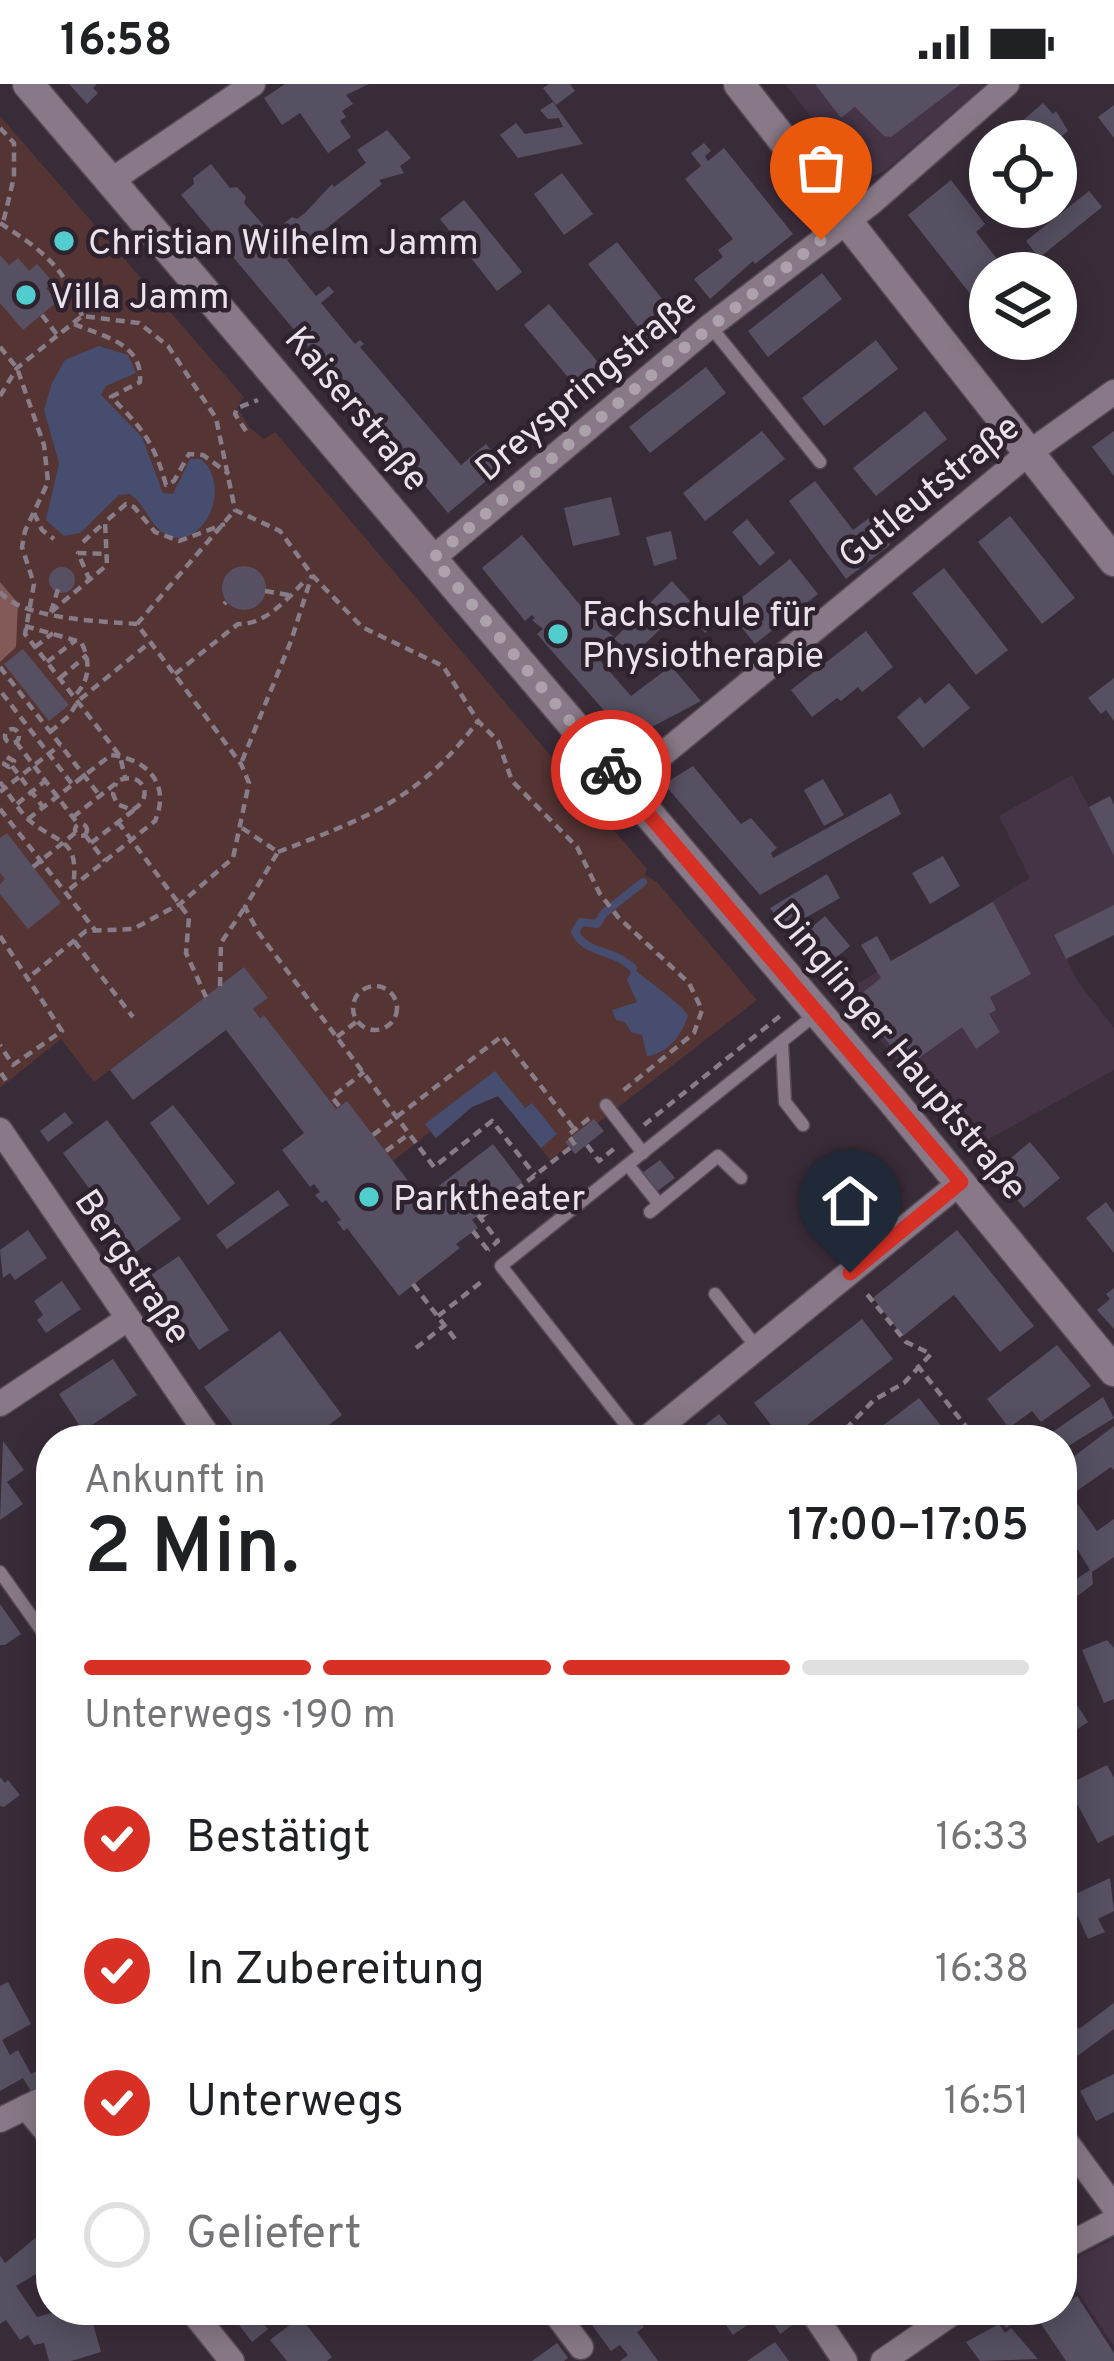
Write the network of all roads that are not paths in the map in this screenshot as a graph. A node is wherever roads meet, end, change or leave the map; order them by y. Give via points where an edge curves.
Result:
1 (28, 84) edge
2 (253, 84) edge
3 (740, 84) edge
4 (1007, 84) edge
5 (112, 180) junction
6 (846, 220) junction
7 (710, 326) junction
8 (1114, 392) edge
9 (1030, 452) junction
10 (820, 462) dead end
11 (433, 558) junction
12 (1114, 560) edge
13 (624, 786) junction
14 (817, 1013) junction
15 (782, 1042) junction
16 (606, 1106) road end
17 (803, 1125) dead end
18 (0, 1130) edge
19 (643, 1153) junction
20 (628, 1165) junction
21 (741, 1178) dead end
22 (961, 1182) junction
23 (715, 1294) dead end
24 (126, 1320) junction
25 (758, 1348) junction
26 (1114, 1371) edge
27 (0, 1404) edge
28 (200, 1425) edge
29 (628, 1425) edge
30 (660, 1425) edge
31 (0, 1572) edge
32 (36, 1623) edge
33 (36, 2103) edge
34 (26, 2107) junction
35 (36, 2119) edge
36 (0, 2120) edge
37 (1077, 2156) edge
38 (1114, 2207) edge
39 (1114, 2221) edge
40 (1077, 2240) edge
41 (203, 2325) edge
42 (564, 2325) edge
43 (821, 2325) edge
44 (936, 2325) edge
45 (581, 2347) dead end
46 (232, 2361) edge
47 (845, 2361) edge
48 (884, 2361) edge

1 - 5 street, Kaiserstraße
2 - 5 street
3 - 6 street
4 - 6 street, Dreyspringstraße
5 - 11 street, Kaiserstraße
6 - 7 street, Dreyspringstraße
6 - 9 street
7 - 10 lane
7 - 11 street, Dreyspringstraße
8 - 9 street, Gutleutstraße
9 - 12 street
9 - 13 street, Gutleutstraße
11 - 13 street, Kaiserstraße
13 - 14 street, Dinglinger Hauptstraße
14 - 15 lane
14 - 22 street, Dinglinger Hauptstraße
15 - 17 lane via 785,1102
15 - 19 lane
16 - 19 lane
18 - 24 street, Bergstraße
19 - 20 lane
20 - 21 lane via 654,1208 718,1156
20 - 29 lane via 501,1266
22 - 25 street
22 - 26 street, Dinglinger Hauptstraße
23 - 25 lane
24 - 27 street
24 - 28 street, Bergstraße
25 - 30 street
31 - 32 lane
33 - 34 street
34 - 35 street
34 - 36 street
37 - 38 street
39 - 40 street
41 - 46 street
42 - 45 street
43 - 47 street
44 - 48 street

